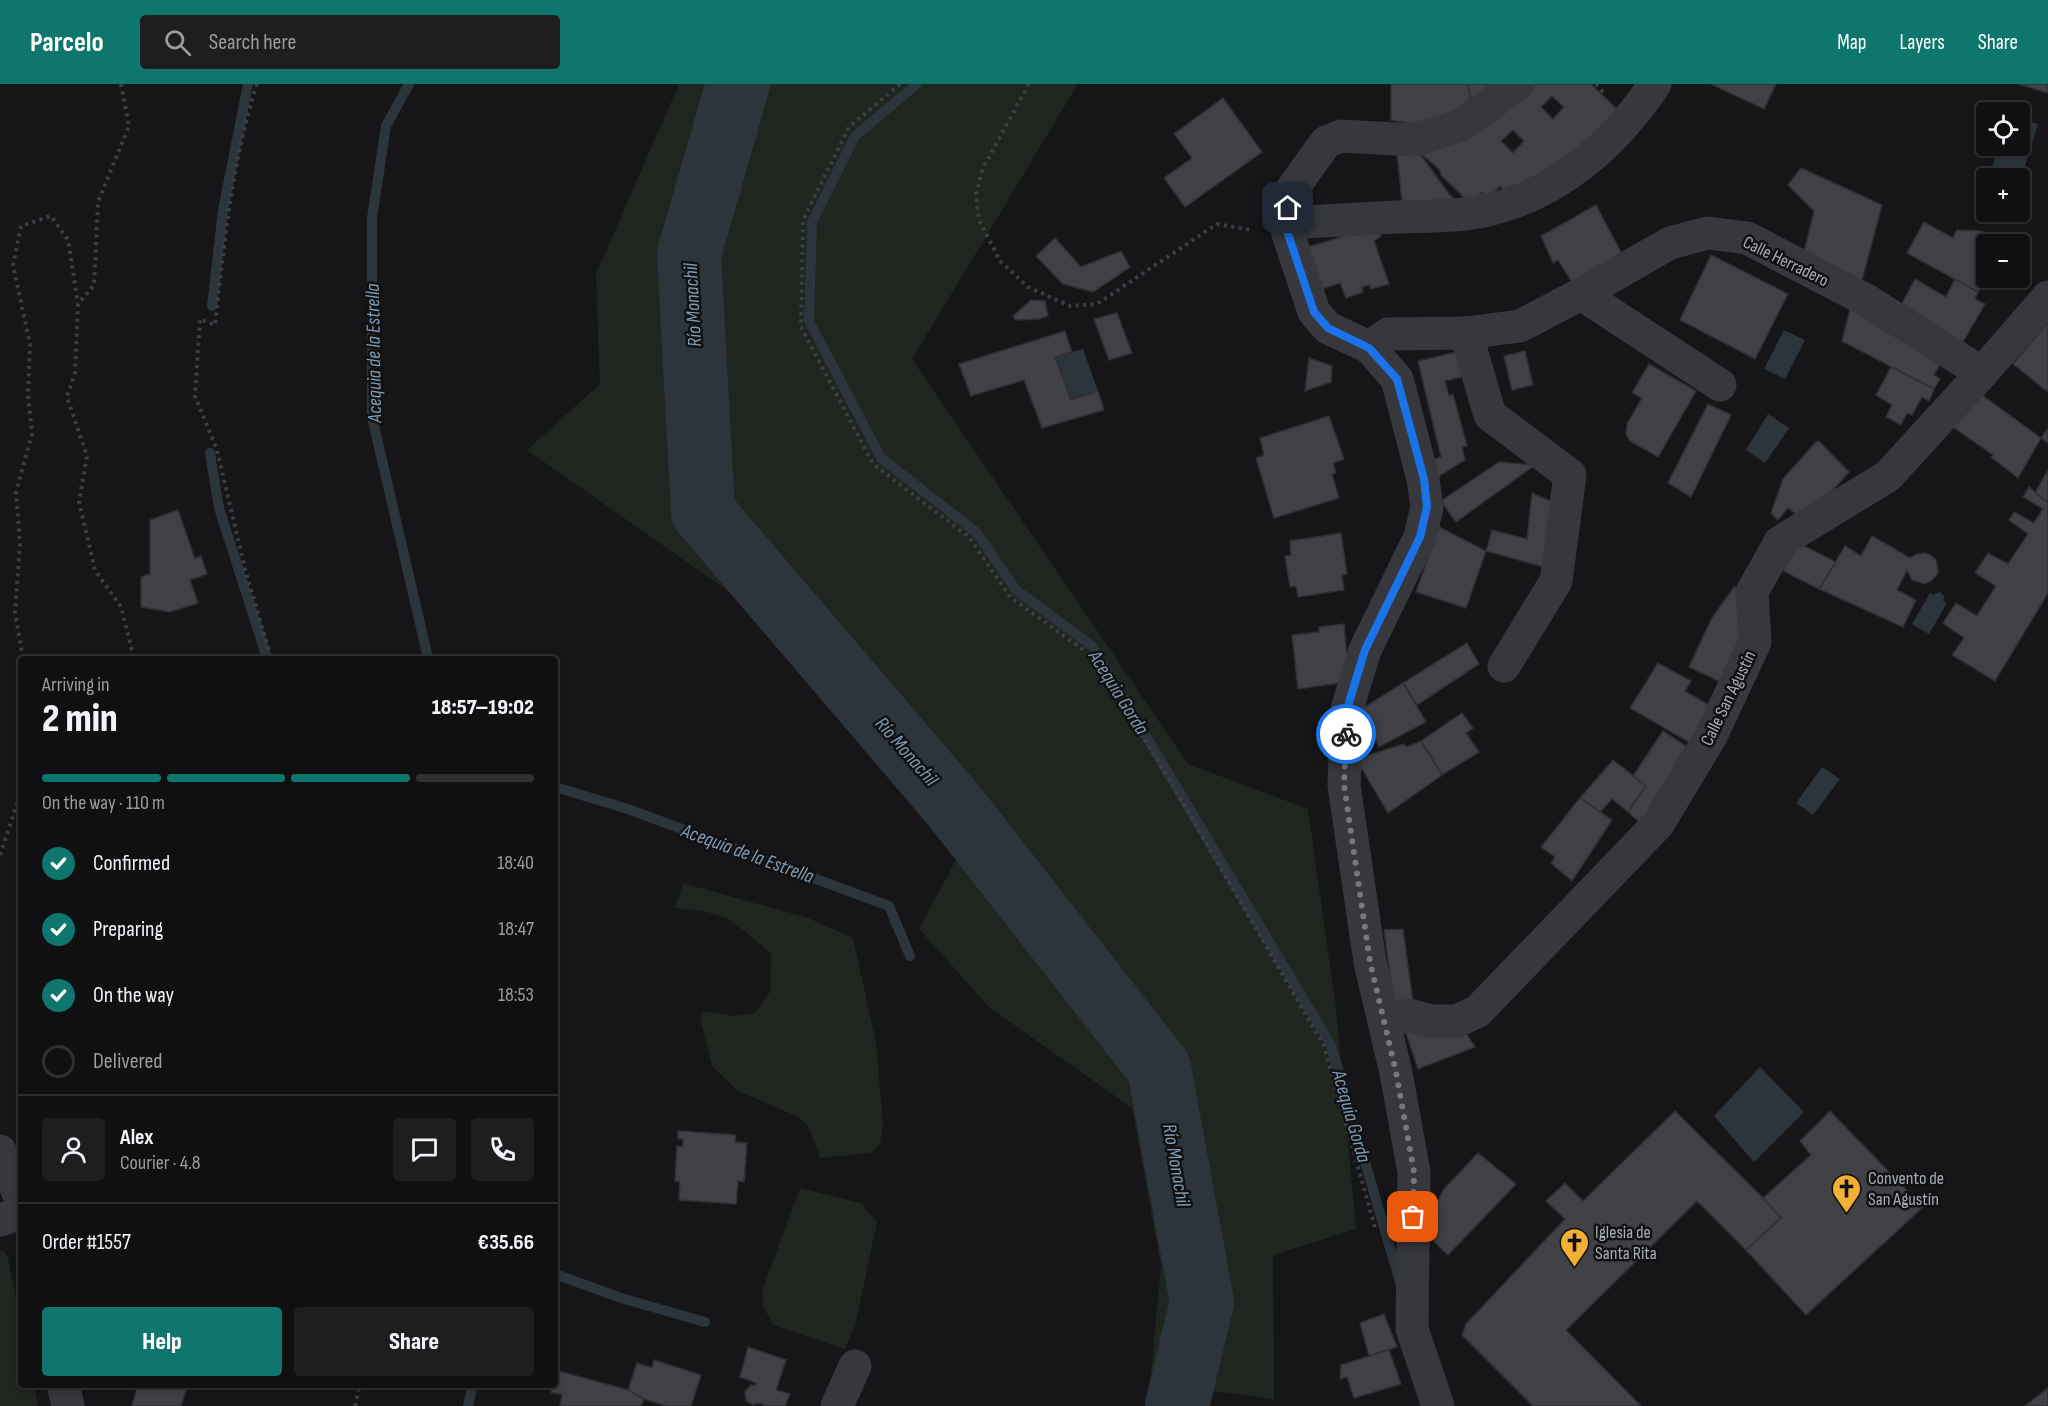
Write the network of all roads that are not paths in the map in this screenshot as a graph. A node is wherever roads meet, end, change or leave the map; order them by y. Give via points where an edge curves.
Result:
1 (1518, 84) edge
2 (1655, 84) edge
3 (1287, 229) junction
4 (1581, 294) junction
5 (2048, 297) edge
6 (1467, 333) junction
7 (1369, 348) junction
8 (1982, 373) junction
9 (1720, 385) dead end
10 (1504, 666) dead end
11 (1384, 1022) junction
12 (0, 1150) edge
13 (18, 1192) edge
14 (18, 1214) edge
15 (0, 1220) edge
16 (855, 1366) dead end
17 (64, 1388) edge
18 (68, 1406) edge
19 (837, 1406) edge
20 (1438, 1406) edge

1 - 3 street via 1461,124 1414,140 1341,136 1326,142 1290,192
2 - 3 street via 1629,119 1577,169 1516,202 1481,212
3 - 7 street via 1314,312 1328,328
4 - 6 street, Calle Herradero via 1521,326
4 - 8 street, Calle Herradero via 1670,243 1708,233 1747,238 1866,300
4 - 9 street
5 - 8 street, Calle San Agustín
6 - 7 street, Calle Herradero via 1388,334
6 - 10 street via 1490,415 1570,475 1556,581
7 - 11 street via 1397,379 1424,479 1427,507 1420,537 1365,650 1347,709 1344,785 1370,962
8 - 11 street, Calle San Agustín via 1888,476 1780,542 1752,592 1755,642 1711,736 1658,824 1478,1011 1456,1021 1431,1021 1410,1015
11 - 20 street via 1414,1172 1412,1329
12 - 13 street
14 - 15 street
16 - 19 street
17 - 18 street

